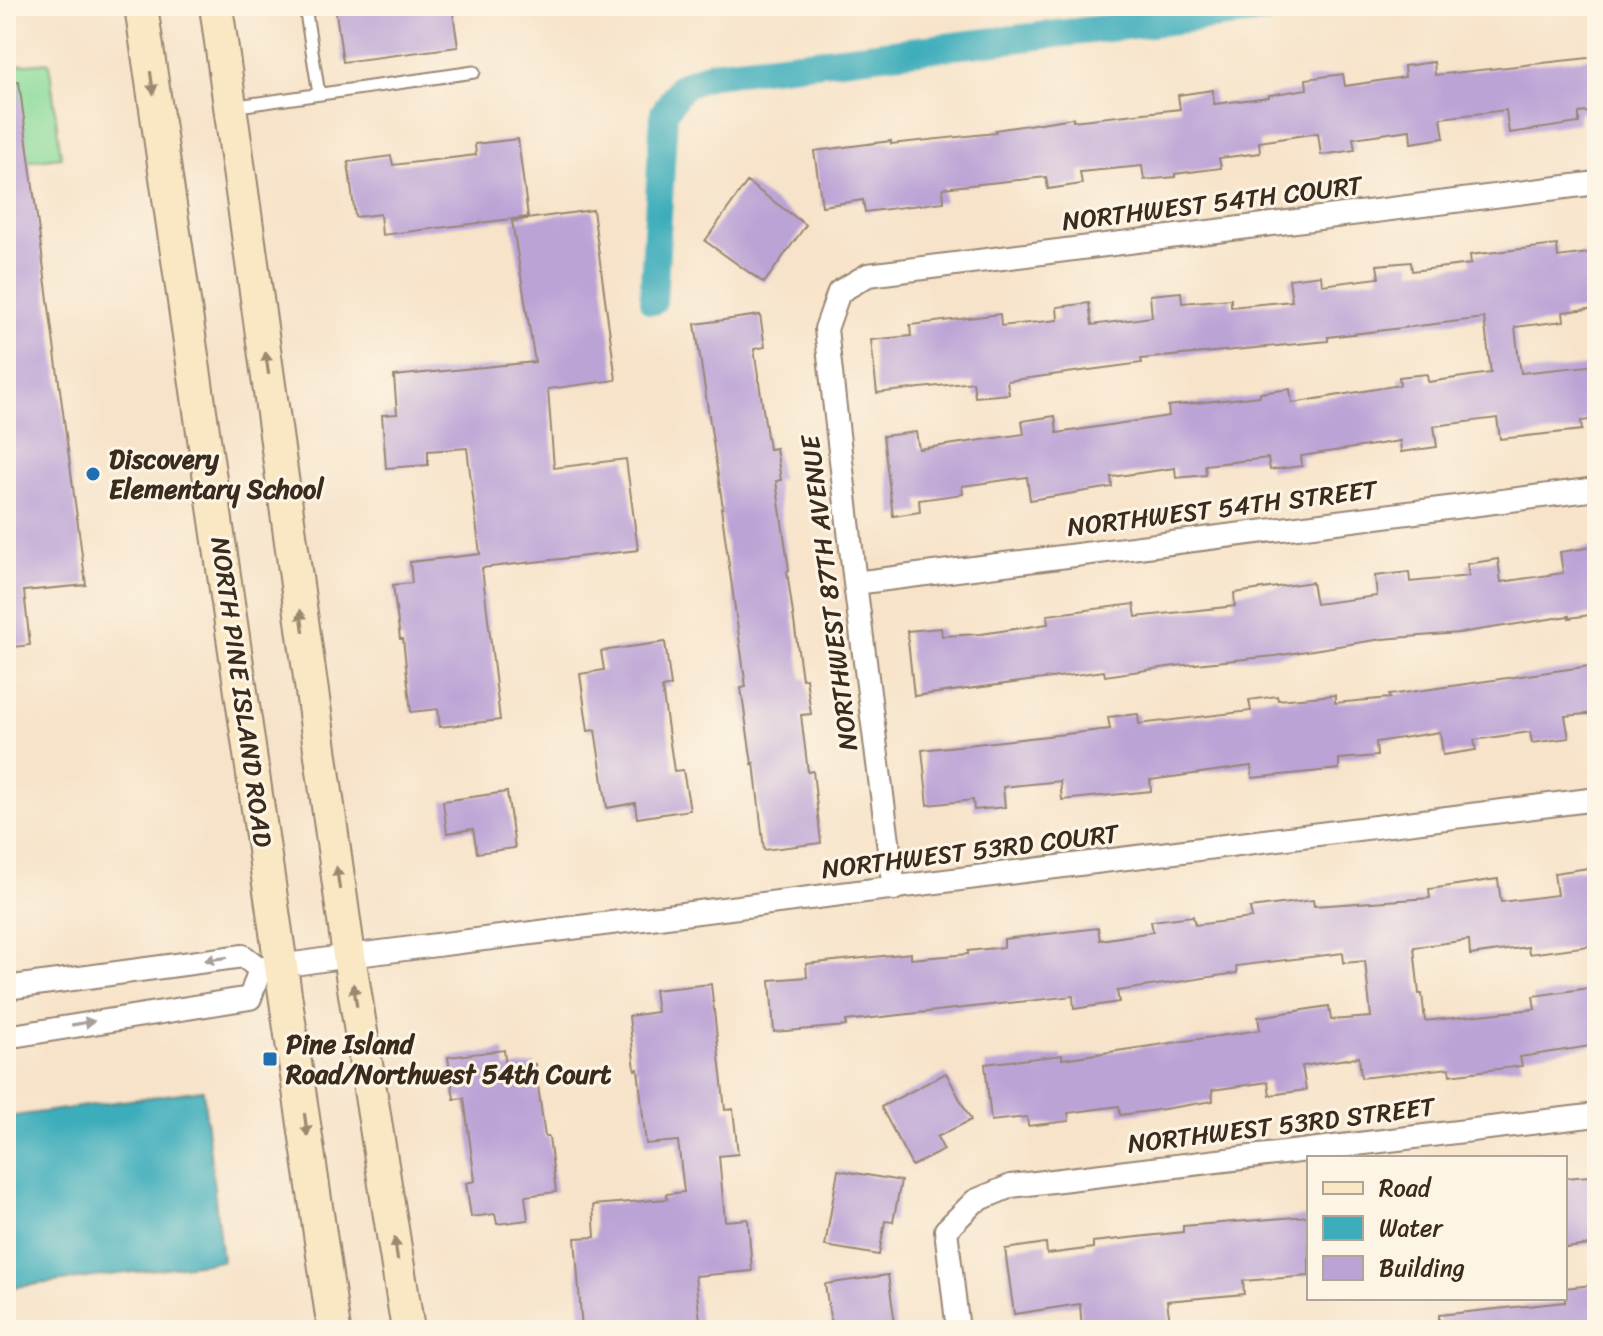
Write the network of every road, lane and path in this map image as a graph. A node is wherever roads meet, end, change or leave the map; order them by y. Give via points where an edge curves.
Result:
1 (141, 6) edge
2 (216, 6) edge
3 (305, 7) edge
4 (474, 72) dead end
5 (319, 94) junction
6 (231, 108) junction
7 (1597, 183) edge
8 (839, 292) joint
9 (1597, 489) edge
10 (855, 583) junction
11 (1597, 799) edge
12 (894, 889) junction
13 (349, 956) junction
14 (272, 968) junction
15 (6, 988) edge
16 (6, 1037) edge
17 (1597, 1115) edge
18 (334, 1330) edge
19 (408, 1330) edge
20 (958, 1330) edge

1 -> 14 main road, NORTH PINE ISLAND ROAD via 235,638
2 - 6 main road
3 - 5 lane
4 - 5 lane
5 - 6 lane
13 -> 6 main road
7 - 8 street, NORTHWEST 54TH COURT via 868,275
8 - 10 street, NORTHWEST 87TH AVENUE via 826,329
9 - 10 street, NORTHWEST 54TH STREET
10 - 12 street, NORTHWEST 87TH AVENUE
11 - 12 street, NORTHWEST 53RD COURT
12 - 13 street, NORTHWEST 53RD COURT
13 - 14 street
19 -> 13 main road
14 -> 15 street via 243,956
16 -> 14 street via 250,998
14 -> 18 main road, NORTH PINE ISLAND ROAD
17 - 20 street, NORTHWEST 53RD STREET via 1011,1186 975,1201 946,1230

